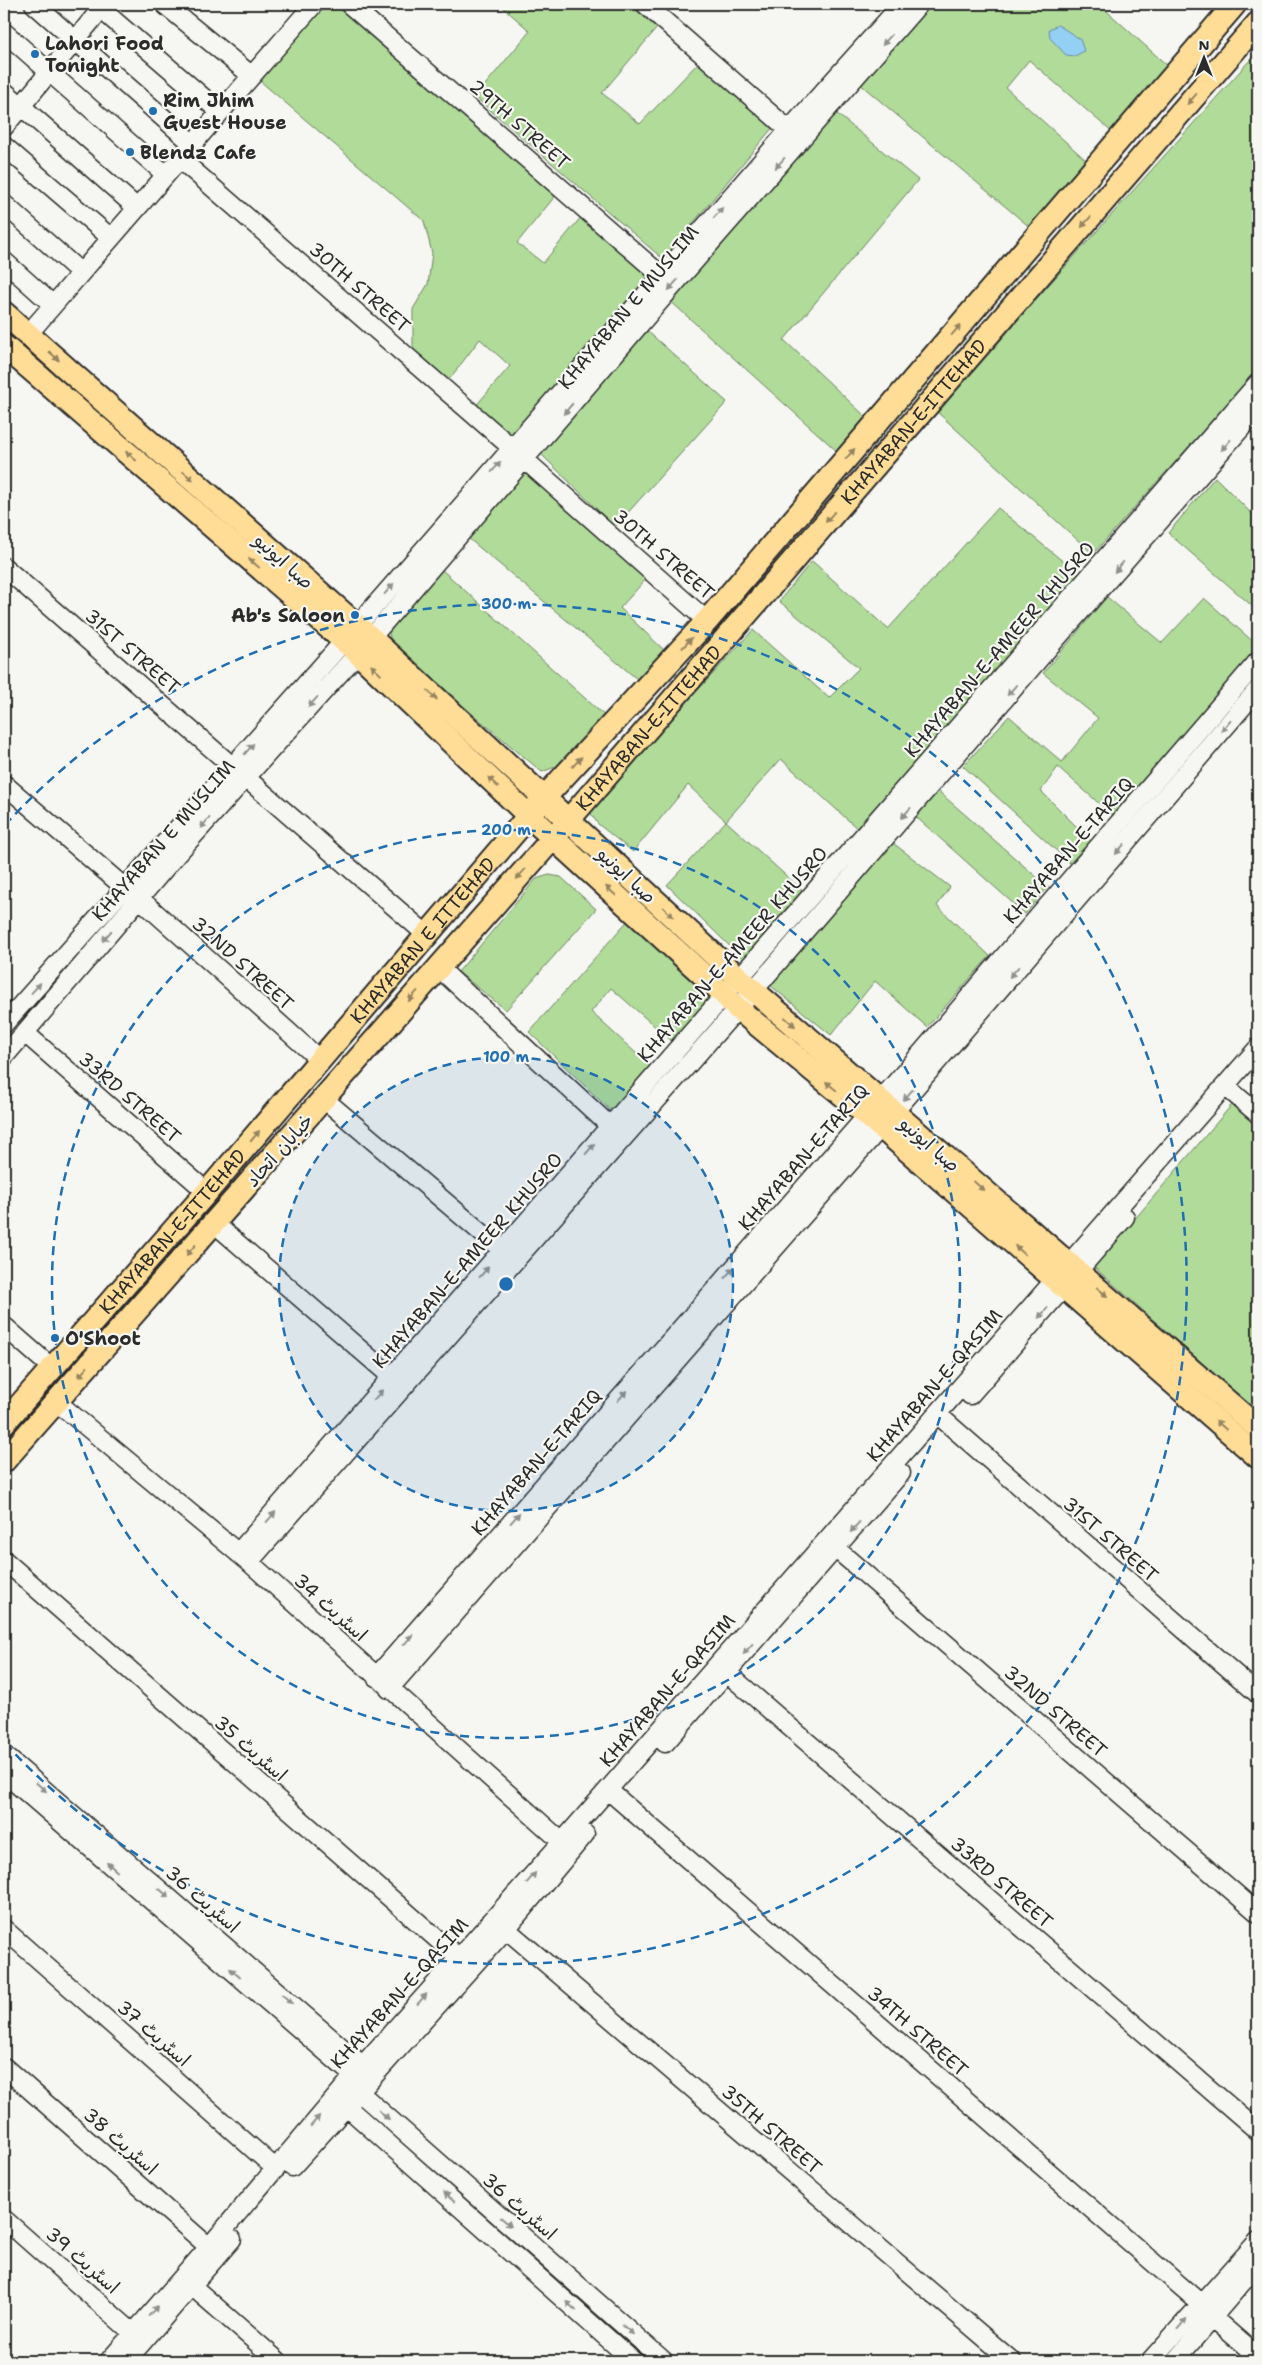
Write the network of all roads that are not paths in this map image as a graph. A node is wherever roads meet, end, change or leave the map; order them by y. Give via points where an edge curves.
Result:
1 (34, 4) edge
2 (164, 4) edge
3 (314, 4) edge
4 (349, 4) edge
5 (645, 4) edge
6 (902, 4) edge
7 (919, 4) edge
8 (1236, 4) edge
9 (100, 5) edge
10 (1258, 22) edge
11 (4, 32) edge
12 (76, 40) junction
13 (50, 72) junction
14 (252, 76) junction
15 (841, 83) junction
16 (4, 91) edge
17 (22, 107) junction
18 (220, 112) junction
19 (4, 127) edge
20 (789, 130) junction
21 (193, 144) junction
22 (4, 146) edge
23 (180, 159) junction
24 (166, 175) junction
25 (744, 194) junction
26 (4, 204) edge
27 (137, 208) junction
28 (111, 238) junction
29 (4, 261) edge
30 (81, 272) junction
31 (663, 276) junction
32 (53, 305) junction
33 (4, 313) edge
34 (29, 333) junction
35 (4, 346) edge
36 (602, 357) junction
37 (1258, 382) edge
38 (1258, 409) edge
39 (512, 448) junction
40 (525, 460) junction
41 (4, 567) edge
42 (1064, 619) junction
43 (708, 621) junction
44 (358, 640) junction
45 (1257, 668) edge
46 (1237, 686) junction
47 (1254, 694) edge
48 (239, 772) junction
49 (4, 784) edge
50 (544, 798) junction
51 (529, 816) junction
52 (568, 820) junction
53 (553, 838) junction
54 (132, 893) junction
55 (428, 935) junction
56 (67, 953) junction
57 (81, 966) junction
58 (438, 967) junction
59 (738, 993) junction
60 (5, 1020) edge
61 (26, 1033) junction
62 (1258, 1048) edge
63 (4, 1057) edge
64 (320, 1060) junction
65 (1258, 1064) edge
66 (1229, 1089) junction
67 (324, 1099) junction
68 (880, 1114) junction
69 (1258, 1114) edge
70 (610, 1126) junction
71 (207, 1192) junction
72 (214, 1223) junction
73 (503, 1251) junction
74 (1067, 1276) junction
75 (4, 1326) edge
76 (445, 1329) junction
77 (52, 1368) junction
78 (398, 1383) junction
79 (57, 1402) junction
80 (941, 1419) junction
81 (4, 1423) edge
82 (1258, 1428) edge
83 (1258, 1457) edge
84 (4, 1461) edge
85 (831, 1545) junction
86 (244, 1558) junction
87 (4, 1560) edge
88 (722, 1669) junction
89 (376, 1677) junction
90 (389, 1689) junction
91 (1258, 1694) edge
92 (4, 1755) edge
93 (4, 1773) edge
94 (612, 1794) junction
95 (567, 1846) junction
96 (1258, 1913) edge
97 (506, 1929) junction
98 (4, 1930) edge
99 (465, 1963) junction
100 (4, 2067) edge
101 (360, 2079) junction
102 (341, 2102) junction
103 (1258, 2131) edge
104 (276, 2169) junction
105 (4, 2219) edge
106 (1257, 2244) edge
107 (209, 2247) junction
108 (1258, 2264) edge
109 (193, 2287) junction
110 (1200, 2303) junction
111 (1212, 2317) junction
112 (134, 2333) junction
113 (1258, 2357) edge
114 (109, 2361) edge
115 (126, 2361) edge
116 (278, 2361) edge
117 (633, 2361) edge
118 (664, 2361) edge
119 (1012, 2361) edge
120 (1150, 2361) edge
121 (1175, 2361) edge

1 - 12 street
2 - 14 street
3 - 14 street
4 - 31 street, 29TH STREET
5 - 20 street
6 - 15 street, KHAYABAN E MUSLIM
7 -> 15 street, KHAYABAN E MUSLIM
8 - 10 main road
43 -> 8 main road, KHAYABAN-E-ITTEHAD
9 - 12 street
9 - 18 street
10 -> 52 main road, KHAYABAN-E-ITTEHAD
11 - 13 street
12 - 13 street
12 - 21 street
13 - 17 street
13 - 24 street
14 - 18 street
15 - 20 street, KHAYABAN E MUSLIM
15 -> 25 street, KHAYABAN E MUSLIM
16 - 17 street
17 - 19 street
17 - 27 street
18 - 21 street
20 - 25 street, KHAYABAN E MUSLIM
21 - 23 street
22 - 28 street
23 - 24 street
23 - 39 street, 30TH STREET
24 - 27 street
31 -> 25 street, KHAYABAN E MUSLIM
25 -> 36 street, KHAYABAN E MUSLIM
26 - 30 street
27 - 28 street
28 - 30 street
29 - 32 street
30 - 32 street
31 - 36 street, KHAYABAN E MUSLIM
32 - 34 street
33 - 34 main road, صبا ایونیو
34 -> 44 main road, صبا ایونیو
44 -> 35 main road, صبا ایونیو
36 - 39 street, KHAYABAN E MUSLIM
36 -> 40 street, KHAYABAN E MUSLIM
37 - 42 street, KHAYABAN-E-AMEER KHUSRO
38 -> 42 street, KHAYABAN-E-AMEER KHUSRO
44 -> 39 street, KHAYABAN E MUSLIM
40 - 43 street, 30TH STREET
40 - 44 street, KHAYABAN E MUSLIM
41 - 48 street, 31ST STREET
42 - 59 street, KHAYABAN-E-AMEER KHUSRO
50 -> 43 main road, KHAYABAN-E-ITTEHAD
44 - 48 street, KHAYABAN E MUSLIM
44 -> 50 main road, صبا ایونیو
51 -> 44 main road, صبا ایونیو
45 - 46 street, KHAYABAN-E-TARIQ
46 - 47 street via 1250,686
46 - 68 street, KHAYABAN-E-TARIQ
47 -> 68 street, KHAYABAN-E-TARIQ
48 - 54 street, KHAYABAN E MUSLIM
48 - 55 street, 31ST STREET
49 - 54 street, 32ND STREET
50 - 51 main road, KHAYABAN E ITTEHAD
50 - 52 main road, صبا ایونیو
51 - 53 main road, صبا ایونیو
51 - 55 main road, KHAYABAN E ITTEHAD
52 - 53 main road
52 -> 59 main road, صبا ایونیو
53 -> 58 main road, خیابان اتحاد
59 -> 53 main road, صبا ایونیو
54 - 56 street, KHAYABAN E MUSLIM
54 -> 57 street, KHAYABAN E MUSLIM
54 - 64 street, 32ND STREET
55 - 64 main road, KHAYABAN E ITTEHAD
56 - 57 street
60 -> 56 street, KHAYABAN E MUSLIM
57 - 61 street, KHAYABAN E MUSLIM
58 -> 67 main road, خیابان اتحاد
58 - 70 street
59 - 68 main road, صبا ایونیو
59 - 70 street, KHAYABAN-E-AMEER KHUSRO
59 - 76 street, KHAYABAN-E-AMEER KHUSRO
61 - 63 street, KHAYABAN E MUSLIM
61 - 71 street, 33RD STREET
62 - 66 street, KHAYABAN-E-QASIM
71 -> 64 main road, KHAYABAN-E-ITTEHAD
65 - 66 street, KHAYABAN-E-QASIM
66 - 69 street
66 - 74 street, KHAYABAN-E-QASIM
67 - 72 main road, خیابان اتحاد
67 - 73 street
68 - 74 main road, صبا ایونیو
89 -> 68 street, KHAYABAN-E-TARIQ
68 - 90 street, KHAYABAN-E-TARIQ
73 -> 70 street, KHAYABAN-E-AMEER KHUSRO
71 - 77 main road, KHAYABAN-E-ITTEHAD
72 - 78 street
72 -> 79 main road, خیابان اتحاد
76 -> 73 street, KHAYABAN-E-AMEER KHUSRO
74 - 80 street, KHAYABAN-E-QASIM
74 -> 82 main road, صبا ایونیو
83 -> 74 main road, صبا ایونیو
75 - 77 street
76 - 78 street, KHAYABAN-E-AMEER KHUSRO
77 - 81 main road, KHAYABAN-E-ITTEHAD
78 - 86 street, KHAYABAN-E-AMEER KHUSRO
79 - 84 main road, خیابان اتحاد
79 - 86 street, اسٹریٹ 34
80 - 85 street, KHAYABAN-E-QASIM
80 - 91 street, 31ST STREET
85 - 88 street, KHAYABAN-E-QASIM
85 - 96 street, 32ND STREET
86 - 89 street, اسٹریٹ 34
87 - 99 street, اسٹریٹ 35
88 - 94 street, KHAYABAN-E-QASIM
88 - 103 street, 33RD STREET
89 - 90 street, اسٹریٹ 34
90 - 95 street, اسٹریٹ 34
92 -> 101 street, اسٹریٹ 36
101 -> 93 street, اسٹریٹ 36
94 - 95 street, KHAYABAN-E-QASIM
94 - 110 street, 34TH STREET
95 - 97 street, KHAYABAN-E-QASIM
99 -> 95 street, KHAYABAN-E-QASIM
97 - 99 street, KHAYABAN-E-QASIM
97 - 119 street, 35TH STREET
98 - 104 street, اسٹریٹ 37
99 - 101 street, KHAYABAN-E-QASIM
100 - 107 street, اسٹریٹ 38
101 - 102 street, KHAYABAN-E-QASIM
101 -> 118 street, اسٹریٹ 36
104 -> 102 street, KHAYABAN-E-QASIM
102 - 109 street, KHAYABAN-E-QASIM
117 -> 102 street
104 - 107 street, KHAYABAN-E-QASIM
105 - 112 street, اسٹریٹ 39
106 - 110 street
112 -> 107 street, KHAYABAN-E-QASIM
108 - 111 street
109 - 115 street, KHAYABAN-E-QASIM
109 - 116 street
120 -> 110 street
111 - 113 street
111 - 121 street
112 - 114 street, KHAYABAN-E-QASIM

